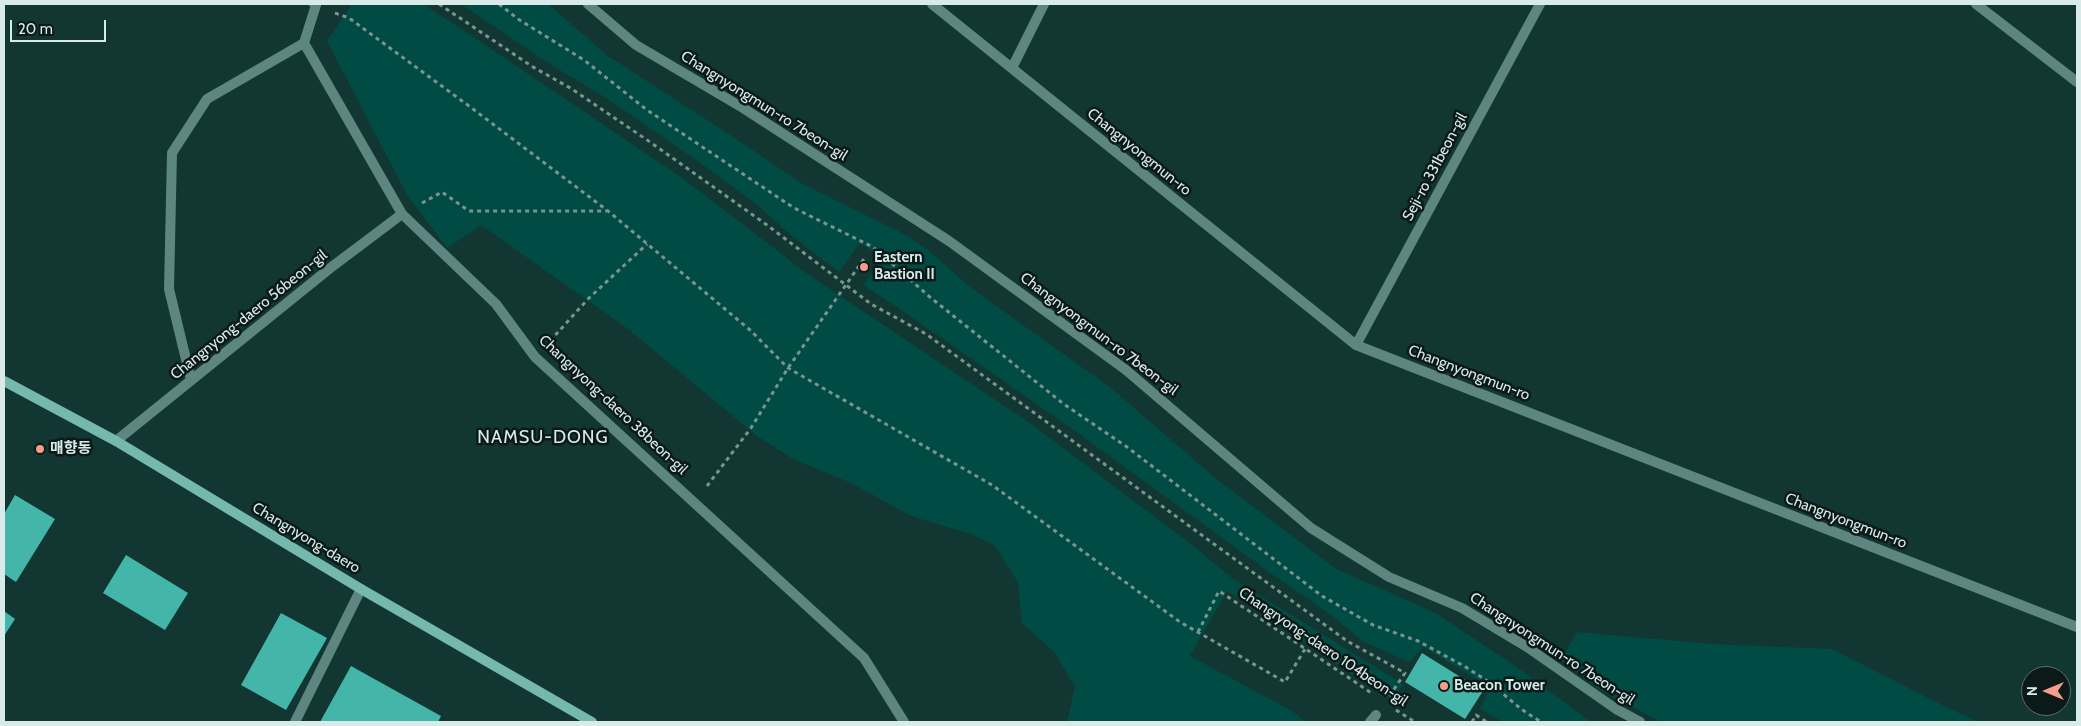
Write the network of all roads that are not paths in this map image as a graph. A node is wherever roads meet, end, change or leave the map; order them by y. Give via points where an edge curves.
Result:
1 (588, 4) edge
2 (932, 4) edge
3 (1044, 4) edge
4 (1540, 4) edge
5 (1976, 4) edge
6 (315, 5) edge
7 (304, 43) junction
8 (1012, 68) junction
9 (2077, 82) edge
10 (402, 214) junction
11 (1356, 345) junction
12 (191, 380) junction
13 (4, 381) edge
14 (116, 441) junction
15 (361, 589) junction
16 (2077, 627) edge
17 (295, 722) edge
18 (592, 722) edge
19 (904, 722) edge
20 (1640, 722) edge

1 - 20 street, Changnyongmun-ro 7beon-gil via 636,45 743,108 957,247 1126,370 1311,528 1389,577 1462,608
2 - 8 street, Changnyongmun-ro
3 - 8 street
4 - 11 street, Seji-ro 331beon-gil
5 - 9 street
6 - 7 street
7 - 10 street, Changnyong-daero 38beon-gil
7 - 12 street via 207,99 172,153 169,289
8 - 11 street, Changnyongmun-ro
10 - 12 street, Changnyong-daero 56beon-gil
10 - 19 street, Changnyong-daero 38beon-gil via 496,304 536,357 864,658
11 - 16 street, Changnyongmun-ro
12 - 14 street, Changnyong-daero 56beon-gil
13 - 14 street, Changnyong-daero
14 - 15 street, Changnyong-daero
15 - 17 street
15 - 18 street, Changnyong-daero

